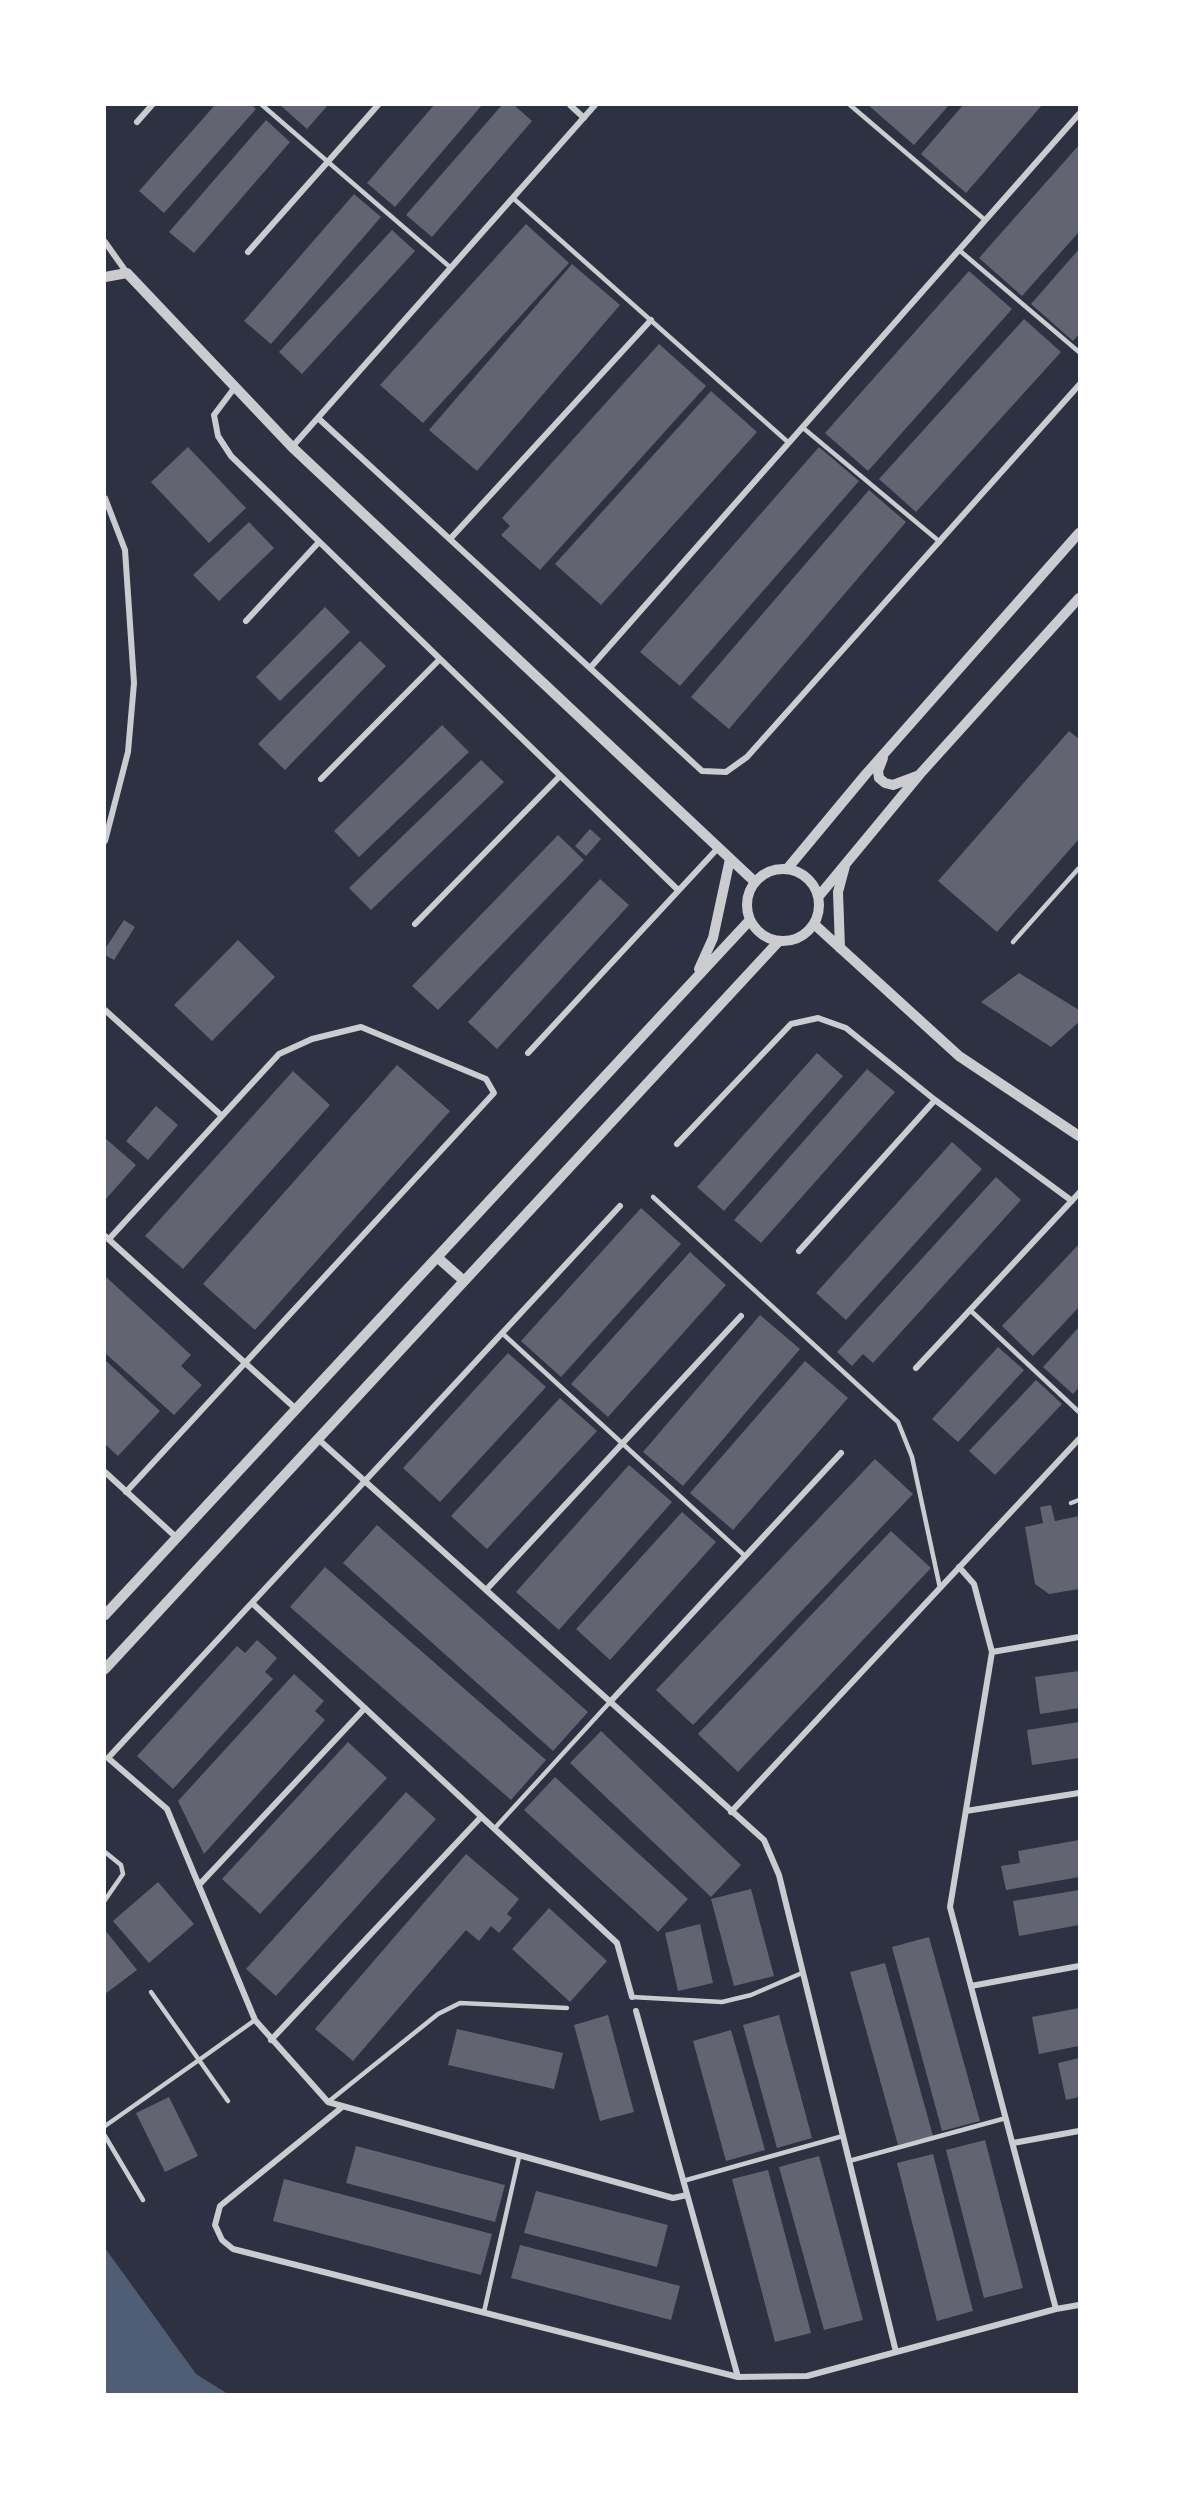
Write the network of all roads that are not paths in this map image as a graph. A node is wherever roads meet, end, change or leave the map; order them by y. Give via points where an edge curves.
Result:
1 (152, 105) edge
2 (262, 105) edge
3 (378, 105) edge
4 (570, 105) edge
5 (595, 105) edge
6 (850, 105) edge
7 (1079, 114) edge
8 (584, 117) junction
9 (137, 122) dead end
10 (327, 162) junction
11 (513, 198) junction
12 (985, 220) junction
13 (105, 242) edge
14 (959, 250) junction
15 (248, 252) dead end
16 (451, 268) junction
17 (127, 273) junction
18 (105, 277) edge
19 (651, 320) junction
20 (1079, 352) edge
21 (1079, 385) edge
22 (234, 387) junction
23 (318, 418) junction
24 (802, 427) junction
25 (789, 443) junction
26 (292, 447) junction
27 (105, 498) edge
28 (1079, 533) edge
29 (450, 539) junction
30 (319, 542) junction
31 (940, 542) junction
32 (1079, 598) edge
33 (246, 621) dead end
34 (440, 659) junction
35 (590, 668) junction
36 (885, 753) junction
37 (920, 774) junction
38 (560, 776) junction
39 (321, 778) dead end
40 (105, 841) edge
41 (718, 848) junction
42 (730, 859) junction
43 (846, 863) junction
44 (1079, 868) edge
45 (786, 869) junction
46 (755, 882) junction
47 (678, 891) junction
48 (819, 896) junction
49 (750, 920) junction
50 (415, 924) dead end
51 (814, 924) junction
52 (779, 941) junction
53 (1013, 942) dead end
54 (840, 948) junction
55 (696, 977) junction
56 (105, 1010) edge
57 (528, 1053) dead end
58 (935, 1100) junction
59 (222, 1116) junction
60 (1079, 1136) edge
61 (677, 1144) dead end
62 (1079, 1193) edge
63 (652, 1197) dead end
64 (1072, 1200) junction
65 (620, 1206) dead end
66 (107, 1237) edge
67 (799, 1251) dead end
68 (437, 1257) junction
69 (464, 1281) junction
70 (970, 1310) junction
71 (741, 1316) dead end
72 (502, 1333) junction
73 (245, 1363) junction
74 (916, 1368) dead end
75 (296, 1409) junction
76 (1079, 1412) edge
77 (1079, 1438) edge
78 (318, 1439) junction
79 (622, 1443) junction
80 (841, 1453) dead end
81 (105, 1472) edge
82 (365, 1481) junction
83 (126, 1492) junction
84 (1079, 1500) edge
85 (1071, 1503) dead end
86 (177, 1538) junction
87 (745, 1556) junction
88 (959, 1567) junction
89 (940, 1588) junction
90 (486, 1590) junction
91 (252, 1603) junction
92 (105, 1615) edge
93 (1079, 1637) edge
94 (992, 1652) junction
95 (105, 1669) edge
96 (609, 1702) junction
97 (365, 1708) junction
98 (1079, 1793) edge
99 (966, 1811) junction
100 (731, 1812) junction
101 (481, 1817) junction
102 (494, 1829) junction
103 (105, 1852) edge
104 (199, 1885) junction
105 (105, 1900) edge
106 (1079, 1966) edge
107 (802, 1973) junction
108 (971, 1986) junction
109 (151, 1992) dead end
110 (632, 1997) joint
111 (567, 2008) dead end
112 (636, 2011) dead end
113 (255, 2020) junction
114 (271, 2040) junction
115 (199, 2060) junction
116 (228, 2101) dead end
117 (328, 2102) junction
118 (341, 2108) junction
119 (1006, 2118) junction
120 (105, 2126) edge
121 (1079, 2131) edge
122 (105, 2136) edge
123 (843, 2136) junction
124 (1012, 2143) junction
125 (519, 2157) junction
126 (849, 2161) junction
127 (683, 2181) junction
128 (687, 2195) junction
129 (143, 2200) dead end
130 (1079, 2305) edge
131 (1056, 2309) junction
132 (484, 2312) junction
133 (896, 2352) junction
134 (738, 2377) junction

1 - 9 street
2 - 10 lane
3 - 10 street
4 - 8 street
5 - 8 street
6 - 12 lane
7 - 12 street
8 - 11 street
10 - 15 street
10 - 16 lane
11 - 16 street
11 - 19 lane
12 - 14 street
13 - 17 street
14 - 20 lane
14 - 24 street
16 - 23 street
17 - 18 street
17 - 22 street
19 - 25 lane
19 - 29 street
21 - 31 street
22 - 26 street
22 - 30 street via 214,415 218,435 231,456
23 - 26 street
23 - 29 street
24 - 25 street
24 - 31 lane
25 - 35 street
26 - 41 street
27 - 40 street via 125,550 135,683 128,752
28 - 36 street
29 - 35 street
30 - 33 street
30 - 34 street
31 - 35 street via 747,757 726,772 702,771
32 - 37 street
34 - 38 street
34 - 39 street
36 - 37 street via 878,771 885,783 893,785
36 - 45 street
37 - 43 street
38 - 47 street
38 - 50 street
41 - 42 street
41 - 47 street
42 - 46 street
42 - 55 street via 713,938
43 - 48 street
43 - 54 street via 838,892
44 - 53 lane
45 - 46 street via 775,869
45 - 48 street via 807,877
46 - 49 street via 747,900
47 - 57 street
48 - 51 street
49 - 52 street via 762,934
49 - 55 street
51 - 52 street via 799,938
51 - 54 street
52 - 69 street
54 - 60 street via 959,1056
55 - 68 street
56 - 59 street
58 - 61 street via 846,1028 818,1018 791,1024
58 - 64 street
58 - 67 street
59 - 66 street
59 - 73 street via 279,1054 312,1039 361,1027 486,1079 494,1092
62 - 64 street
63 - 89 lane via 898,1422 912,1457
64 - 70 street
65 - 72 street
66 - 73 street
68 - 69 street
68 - 75 street
69 - 78 street
70 - 74 street
70 - 76 lane
71 - 79 street
72 - 79 lane
72 - 82 street
73 - 75 street
73 - 83 street
75 - 86 street
77 - 88 street
78 - 82 street
78 - 95 street
79 - 87 lane
79 - 90 street
80 - 87 street
81 - 83 street
82 - 90 street
82 - 91 street
83 - 86 street
84 - 85 lane
86 - 92 street
87 - 96 street
88 - 89 street
88 - 94 street via 974,1584
89 - 100 street
90 - 96 street
91 - 97 street
91 - 104 street via 108,1758 167,1809
93 - 94 street
94 - 99 street
96 - 100 street
96 - 102 lane
97 - 101 street
97 - 104 street
98 - 99 street
99 - 108 street via 950,1907
100 - 107 street via 764,1840 778,1875
101 - 102 street
101 - 114 street
102 - 110 street via 617,1943
103 - 105 lane via 121,1865 123,1874
104 - 113 street
106 - 108 street
107 - 110 lane via 751,1995 722,2002
107 - 123 street
108 - 119 street
109 - 115 lane
111 - 117 lane via 460,2003 438,2014
112 - 127 street
113 - 114 street
113 - 115 lane
114 - 117 street
115 - 116 lane
115 - 120 lane
117 - 118 street
118 - 125 street
118 - 132 street via 220,2206 215,2225 222,2240 232,2249
119 - 124 street
119 - 126 lane
121 - 124 street
122 - 129 lane
123 - 126 street
123 - 127 lane
124 - 131 street
125 - 128 street via 673,2198
125 - 132 lane
126 - 133 street
127 - 128 street
128 - 134 street
130 - 131 street
131 - 133 street
132 - 134 street
133 - 134 street via 807,2376

